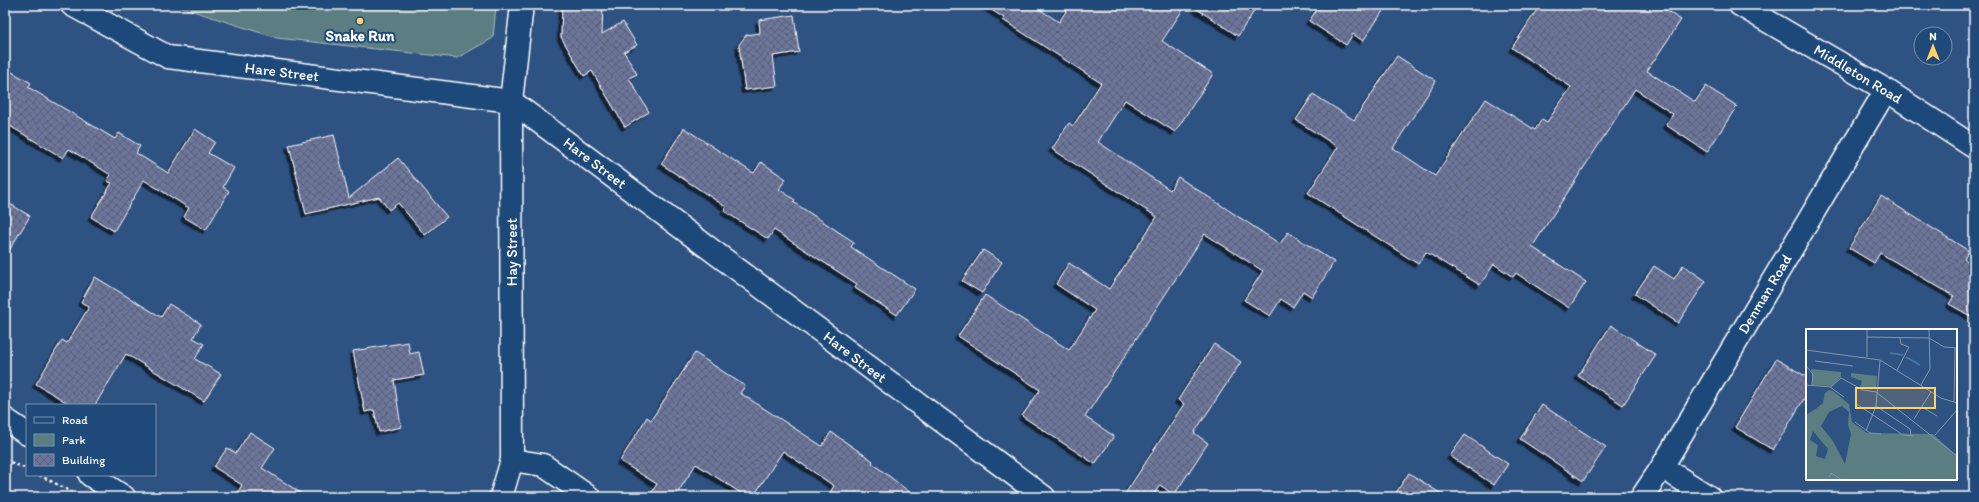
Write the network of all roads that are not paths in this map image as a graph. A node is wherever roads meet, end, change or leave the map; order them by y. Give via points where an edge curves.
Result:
1 (72, 5) edge
2 (522, 5) edge
3 (1740, 5) edge
4 (1886, 90) junction
5 (511, 101) junction
6 (1974, 147) edge
7 (5, 419) edge
8 (26, 433) edge
9 (512, 460) junction
10 (1662, 467) junction
11 (92, 476) edge
12 (124, 497) edge
13 (501, 497) edge
14 (589, 497) edge
15 (1044, 497) edge
16 (1642, 497) edge
17 (1709, 497) edge

1 - 5 street, Hare Street via 168,57
2 - 5 street, Hay Street
3 - 4 street, Middleton Road
4 - 6 street, Middleton Road
4 - 10 street, Denman Road
5 - 9 street, Hay Street
5 - 15 street, Hare Street
7 - 8 street
9 - 13 street, Hay Street
9 - 14 street via 543,465
10 - 16 street, Denman Road
10 - 17 street
11 - 12 street

